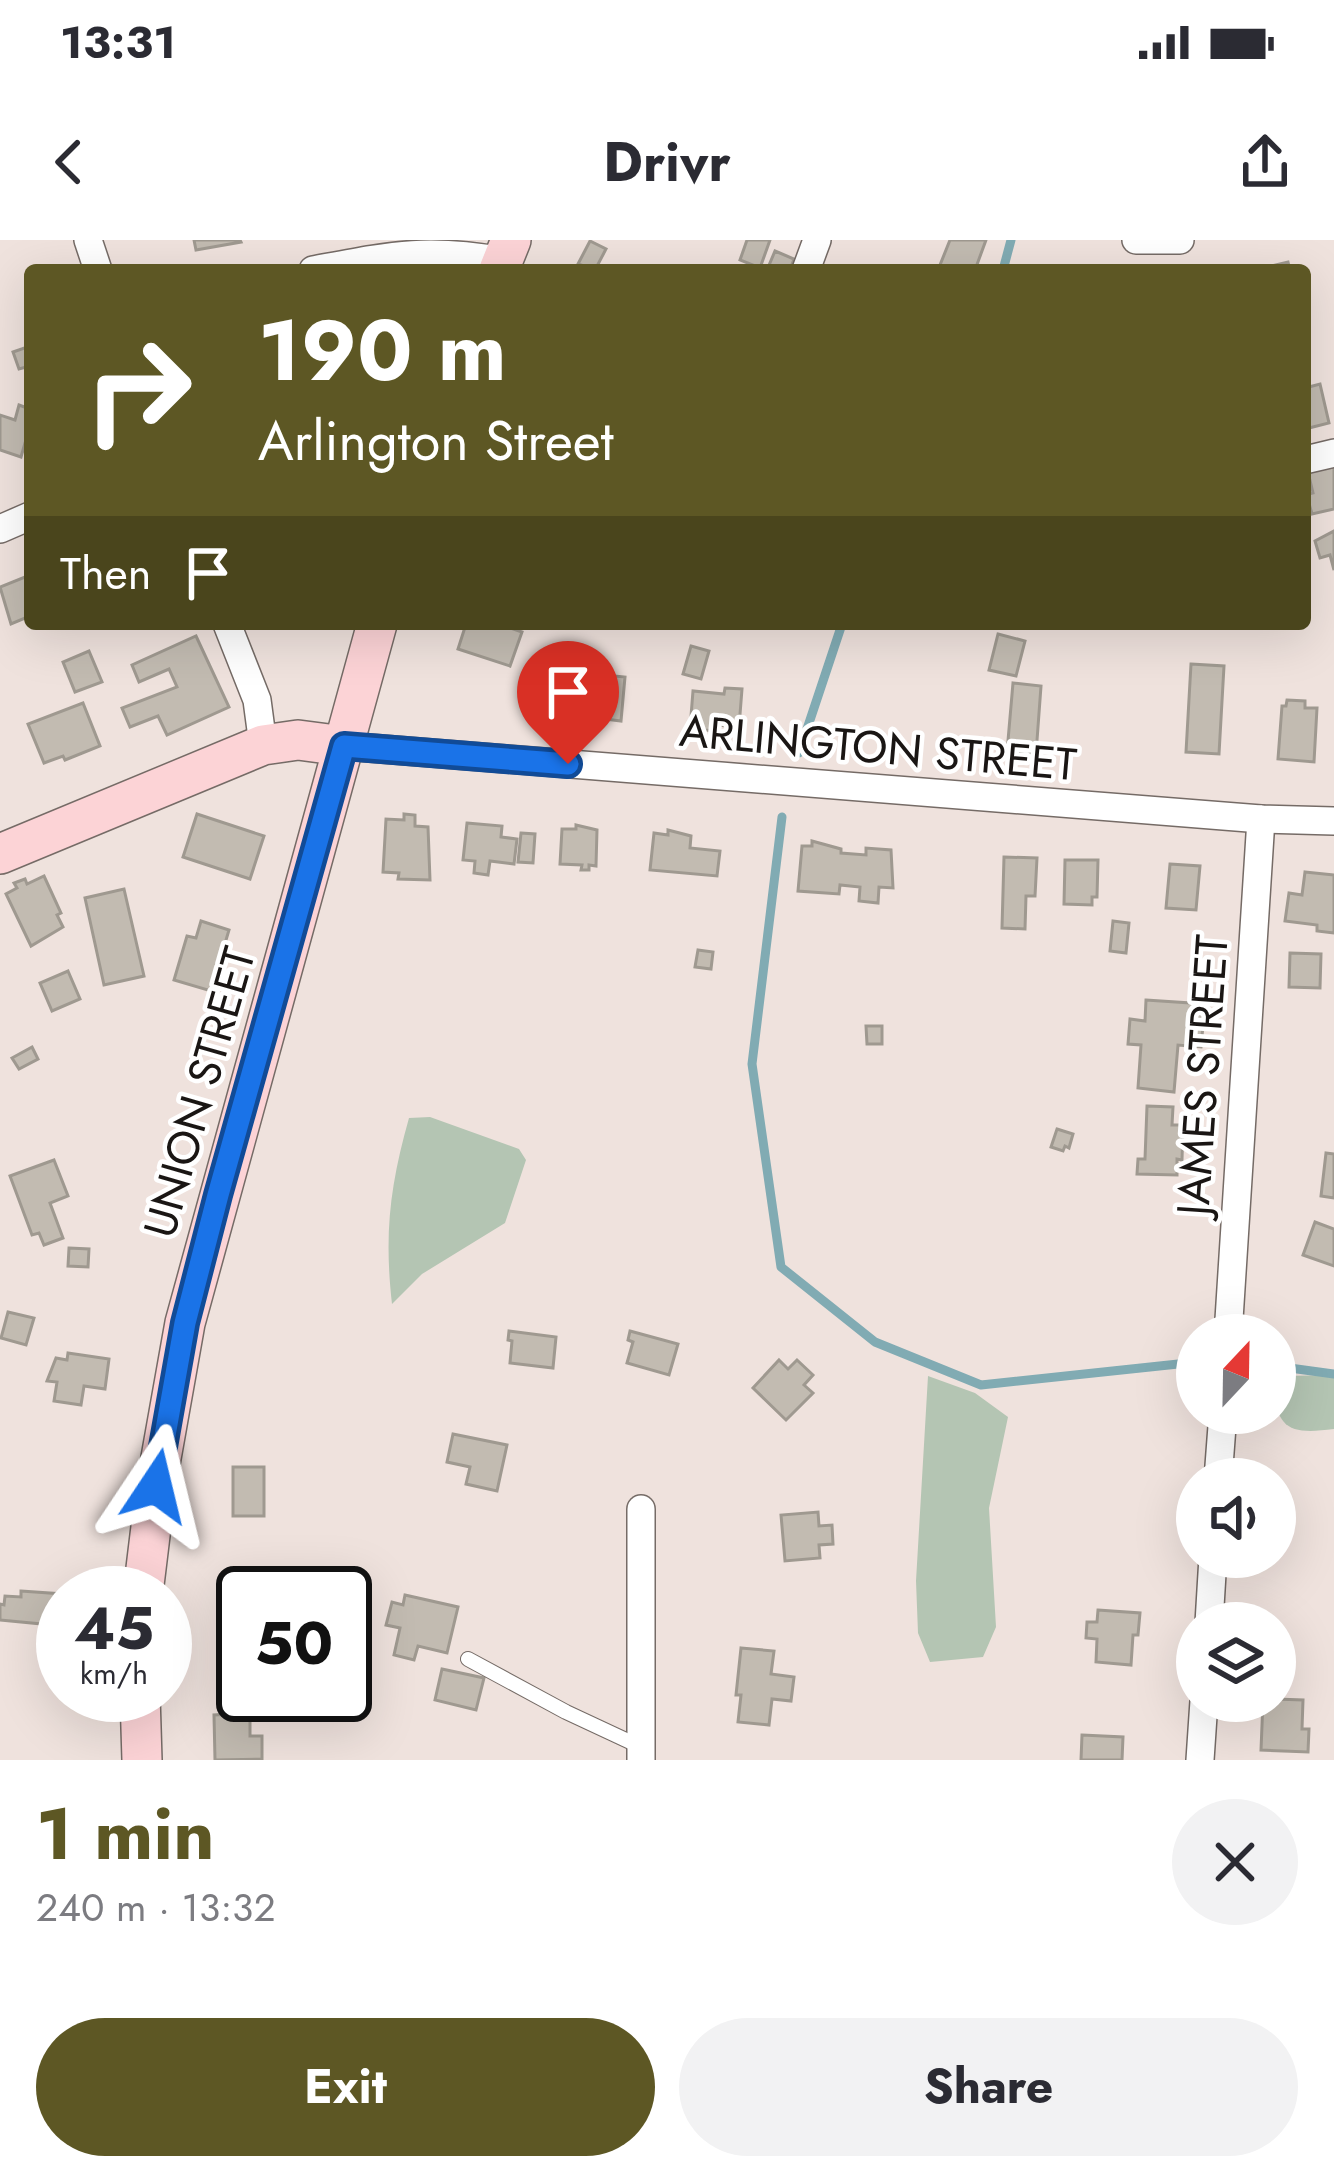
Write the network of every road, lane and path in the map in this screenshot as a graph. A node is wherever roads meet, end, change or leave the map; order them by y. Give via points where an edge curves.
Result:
1 (1136, 240) edge
2 (1180, 240) edge
3 (504, 257) edge
4 (357, 264) edge
5 (229, 630) edge
6 (375, 630) edge
7 (263, 745) junction
8 (344, 746) junction
9 (1261, 820) junction
10 (1334, 821) edge
11 (0, 854) edge
12 (1229, 1314) edge
13 (641, 1509) dead end
14 (146, 1566) edge
15 (468, 1659) dead end
16 (141, 1722) edge
17 (1203, 1722) edge
18 (641, 1753) edge
19 (142, 1760) edge
20 (1200, 1760) edge

1 - 2 street
3 - 4 street via 412,251
5 - 7 street via 257,700
6 - 8 main road, UNION STREET
7 - 8 main road
7 - 11 main road
8 - 9 street, ARLINGTON STREET
8 - 14 main road, UNION STREET via 185,1323
9 - 10 street, ARLINGTON STREET
9 - 12 street, JAMES STREET
13 - 18 street
15 - 18 lane
16 - 19 main road
17 - 20 street

